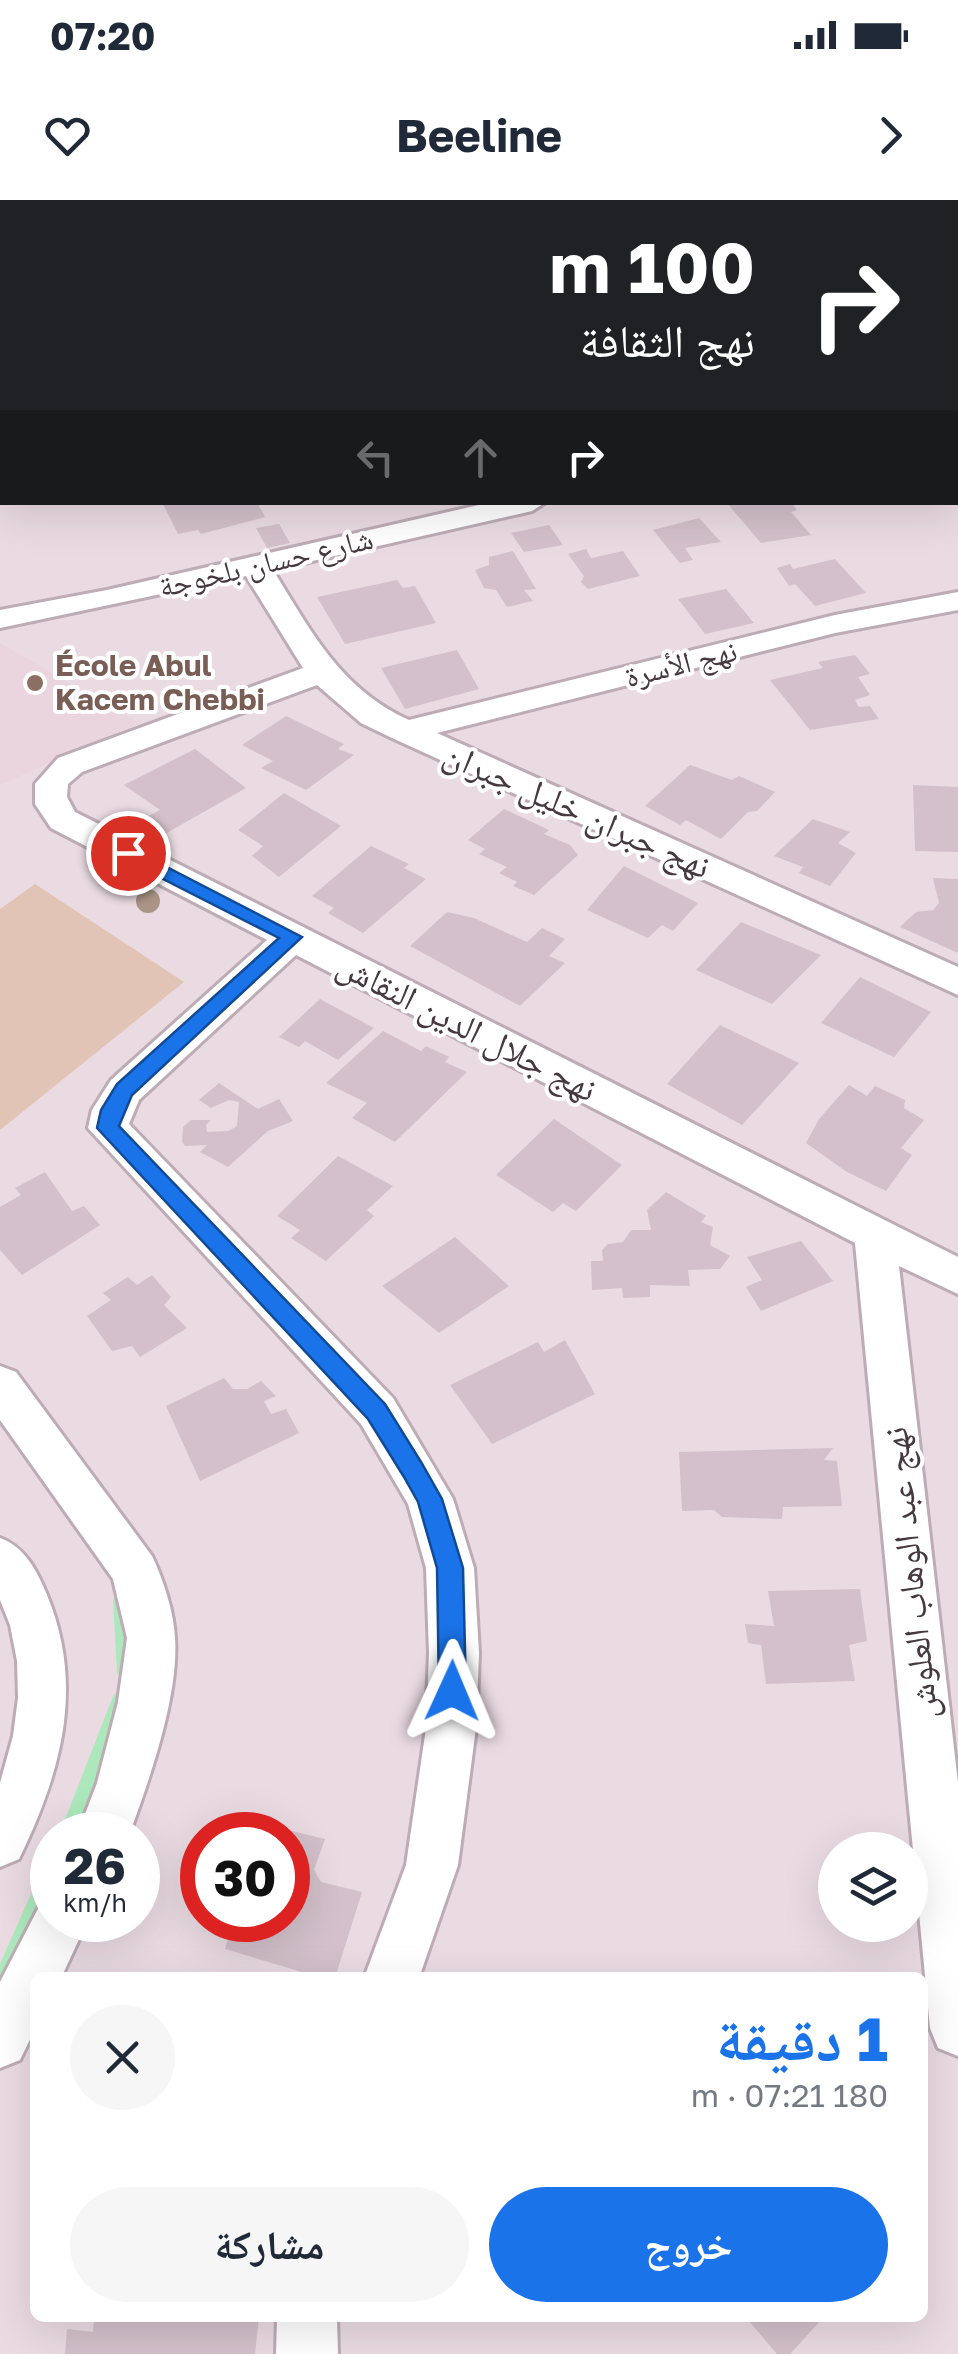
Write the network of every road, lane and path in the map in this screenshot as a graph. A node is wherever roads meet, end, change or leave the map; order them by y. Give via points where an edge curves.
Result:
1 (505, 505) edge
2 (452, 511) edge
3 (256, 566) junction
4 (958, 601) edge
5 (0, 619) edge
6 (321, 672) junction
7 (404, 731) junction
8 (292, 937) junction
9 (958, 982) edge
10 (875, 1238) junction
11 (958, 1277) edge
12 (0, 1385) edge
13 (0, 1559) edge
14 (112, 1812) edge
15 (0, 1842) edge
16 (50, 1942) edge
17 (35, 1972) edge
18 (393, 1972) edge
19 (30, 1981) edge
20 (958, 2028) edge
21 (0, 2040) edge
22 (307, 2322) edge
23 (307, 2354) edge

1 - 2 street, شارع حسان بلخوجة
2 - 3 street, شارع حسان بلخوجة
3 - 5 street, شارع حسان بلخوجة
3 - 6 street, نهج جبران خليل جبران
4 - 7 street, نهج الأسرة via 836,624
6 - 7 street, نهج جبران خليل جبران via 373,716
6 - 8 street, نهج جلال الدين النقاش via 70,765 47,790 63,820
7 - 9 street, نهج جبران خليل جبران
8 - 10 street, نهج جلال الدين النقاش
8 - 18 street via 125,1090 108,1128 376,1412 430,1499 450,1568 451,1728 432,1865
10 - 11 street, نهج جلال الدين النقاش
10 - 20 street, نهج عبد الوهاب العلوش
12 - 14 street via 135,1570 151,1638 143,1702
13 - 15 street via 36,1618 45,1680 19,1808
16 - 17 street
19 - 21 street
22 - 23 street

